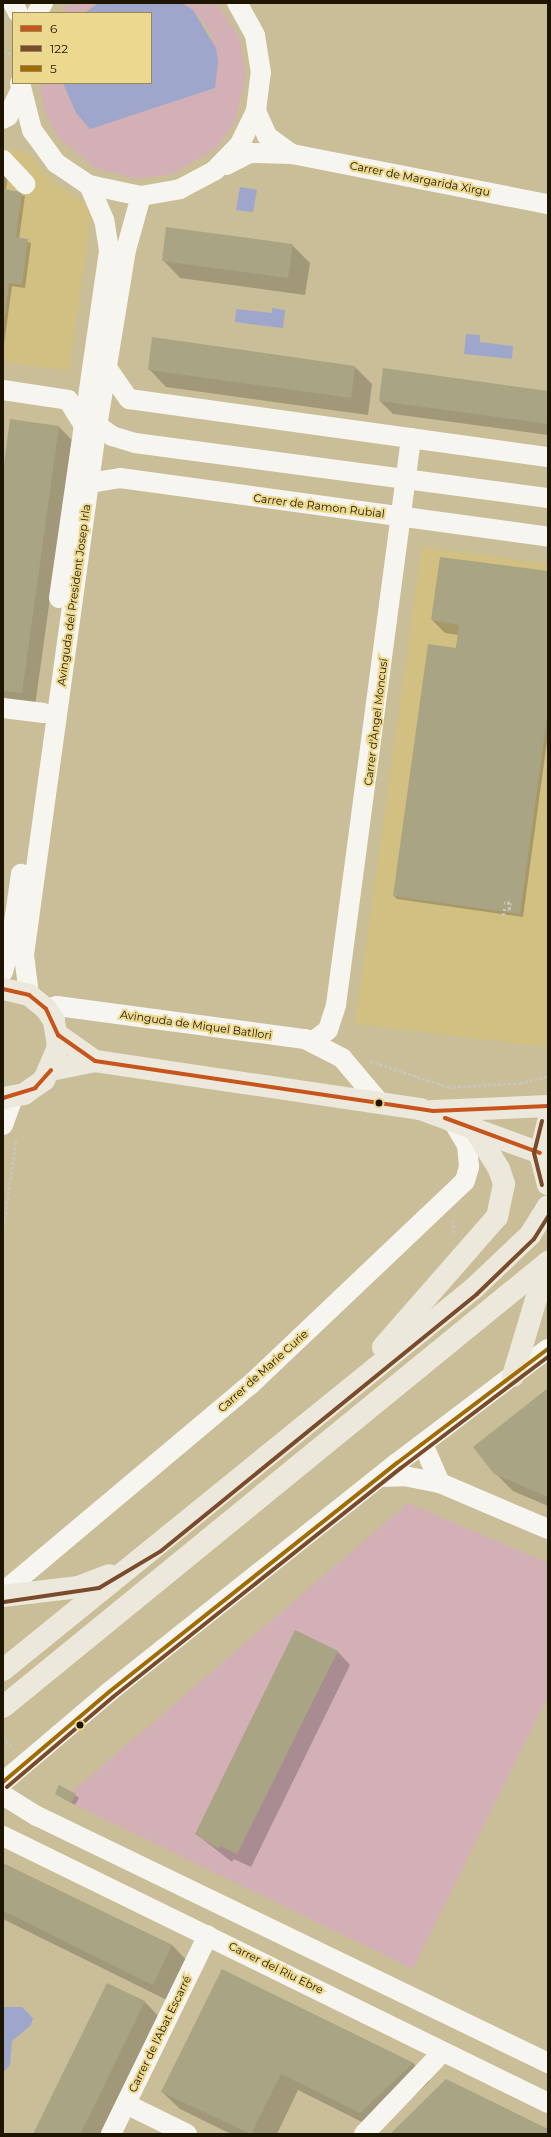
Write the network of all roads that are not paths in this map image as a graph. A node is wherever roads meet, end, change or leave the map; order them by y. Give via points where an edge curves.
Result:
1 (13, 3) edge
2 (43, 3) edge
3 (237, 3) edge
4 (18, 12) edge
5 (38, 12) edge
6 (20, 87) edge
7 (256, 111) junction
8 (3, 119) edge
9 (292, 154) junction
10 (3, 160) edge
11 (215, 170) junction
12 (3, 181) edge
13 (89, 185) junction
14 (141, 196) junction
15 (548, 204) edge
16 (107, 368) junction
17 (3, 390) edge
18 (90, 424) junction
19 (412, 438) junction
20 (548, 457) edge
21 (407, 479) junction
22 (89, 483) junction
23 (548, 498) edge
24 (403, 517) junction
25 (548, 537) edge
26 (3, 708) edge
27 (44, 712) junction
28 (3, 972) edge
29 (3, 989) edge
30 (28, 995) junction
31 (336, 1005) junction
32 (46, 1009) junction
33 (58, 1035) junction
34 (312, 1042) junction
35 (342, 1058) junction
36 (95, 1061) junction
37 (51, 1070) junction
38 (8, 1098) edge
39 (380, 1103) junction
40 (548, 1106) edge
41 (433, 1111) junction
42 (548, 1122) edge
43 (464, 1125) junction
44 (9, 1131) edge
45 (540, 1153) junction
46 (548, 1184) edge
47 (548, 1206) edge
48 (547, 1262) edge
49 (548, 1349) edge
50 (513, 1376) junction
51 (342, 1392) junction
52 (422, 1444) junction
53 (380, 1477) junction
54 (440, 1482) junction
55 (548, 1529) edge
56 (157, 1546) junction
57 (3, 1592) edge
58 (3, 1596) edge
59 (3, 1670) edge
60 (3, 1707) edge
61 (3, 1782) edge
62 (3, 1795) edge
63 (12, 1807) edge
64 (3, 1836) edge
65 (208, 1935) junction
66 (436, 2059) dead end
67 (548, 2063) edge
68 (548, 2103) edge
69 (126, 2104) junction
70 (111, 2134) edge
71 (187, 2134) edge
72 (364, 2134) edge

1 - 4 street
2 - 5 street
3 - 7 street via 255,35 262,73
6 - 8 street via 8,116
6 - 13 street via 32,130 56,163
7 - 9 street, Carrer de Margarida Xirgu via 267,136
7 - 11 street via 240,144
9 - 11 street, Carrer de Margarida Xirgu via 250,153
9 - 15 street, Carrer de Margarida Xirgu
10 - 12 street via 25,184
11 - 14 street, Carrer de Margarida Xirgu via 180,189
13 - 14 street
13 - 18 street, Avinguda del President Josep Irla via 104,220 109,250
14 - 16 street, Avinguda del President Josep Irla via 126,250
16 - 18 street, Avinguda del President Josep Irla
16 - 19 street via 129,398
17 - 18 street via 68,400
18 - 21 street via 112,436 135,443
18 - 22 street, Avinguda del President Josep Irla
18 - 27 street, Avinguda del President Josep Irla
19 - 20 street
19 - 21 street, Carrer d'Àngel Moncusí
21 - 23 street
21 - 24 street, Carrer d'Àngel Moncusí
22 - 24 street, Carrer de Ramon Rubial via 120,478
22 - 30 street, Avinguda del President Josep Irla via 24,955
24 - 25 street, Carrer de Ramon Rubial
24 - 31 street, Carrer d'Àngel Moncusí
26 - 27 street
27 - 28 street, Avinguda del President Josep Irla via 11,944
29 - 30 main road
30 - 32 main road
31 - 34 street, Carrer d'Àngel Moncusí via 328,1030
31 - 35 street, Carrer d'Àngel Moncusí via 336,1038
32 - 33 main road
32 - 34 street, Avinguda de Miquel Batllori via 57,1006
33 - 36 main road
33 - 37 main road
34 - 35 street, Avinguda de Miquel Batllori
35 - 39 street
36 - 37 main road
36 - 39 main road
37 - 38 main road via 35,1088
38 - 44 street
39 - 41 main road
40 - 41 main road
41 - 43 main road
42 - 45 main road
43 - 45 main road
43 - 51 main road via 499,1169 504,1184 497,1217
43 - 57 street, Carrer de Marie Curie via 469,1167 465,1182 250,1385
45 - 46 main road
47 - 51 main road via 530,1235 473,1289
48 - 50 main road
48 - 60 main road
49 - 50 street
50 - 52 street
51 - 56 main road
52 - 53 street
52 - 54 street
53 - 54 street via 404,1476
53 - 61 street via 109,1692
54 - 55 street
56 - 58 main road via 97,1582
56 - 59 main road
62 - 63 street
63 - 67 street
64 - 65 street, Carrer del Riu Ebre
65 - 68 street, Carrer del Riu Ebre
65 - 69 street, Carrer de l'Abat Escarré
66 - 72 street
69 - 70 street, Carrer de l'Abat Escarré
69 - 71 street

